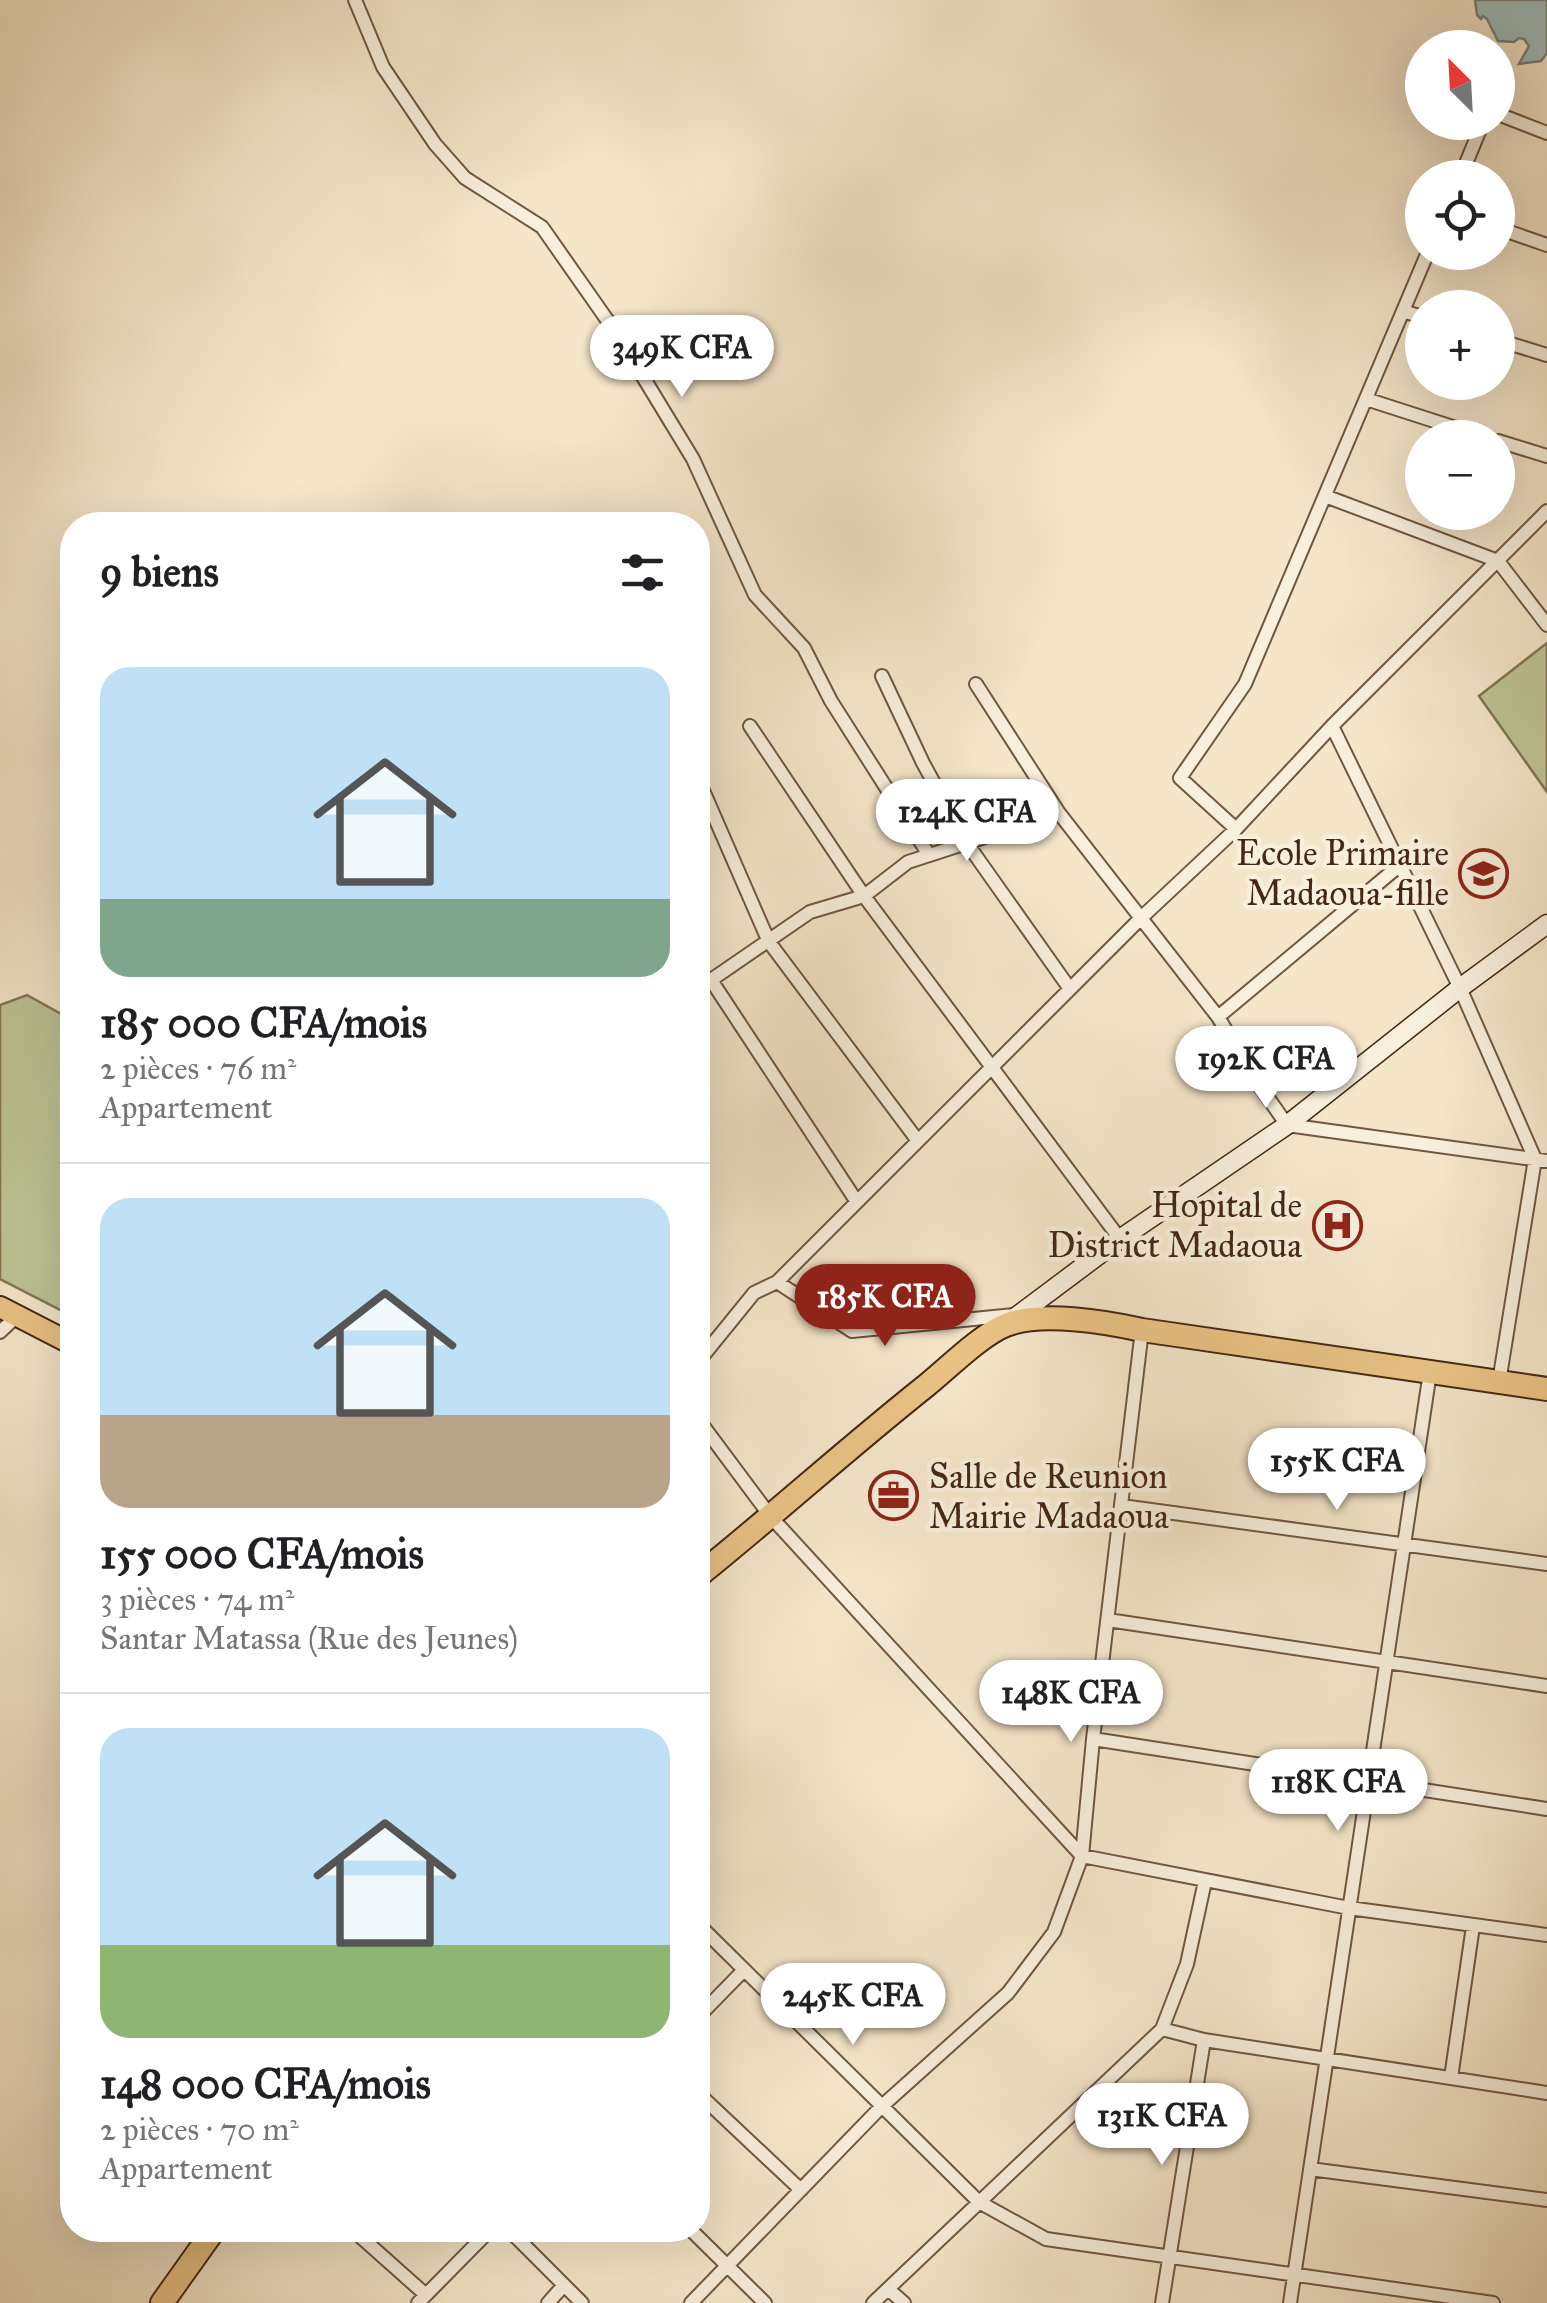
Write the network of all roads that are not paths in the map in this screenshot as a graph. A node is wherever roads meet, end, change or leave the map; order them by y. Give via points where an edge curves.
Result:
1 (354, 0) edge
2 (1515, 121) edge
3 (1547, 134) edge
4 (1515, 234) edge
5 (1547, 245) edge
6 (1420, 270) edge
7 (1403, 311) joint
8 (1515, 345) edge
9 (1547, 355) edge
10 (1366, 400) junction
11 (1430, 420) edge
12 (1515, 446) edge
13 (1547, 456) edge
14 (1324, 496) junction
15 (1547, 511) edge
16 (1498, 561) junction
17 (1547, 625) edge
18 (882, 676) dead end
19 (976, 684) dead end
20 (750, 726) dead end
21 (1332, 726) junction
22 (710, 806) edge
23 (1059, 812) junction
24 (1236, 829) junction
25 (966, 842) junction
26 (930, 855) junction
27 (1400, 865) junction
28 (864, 896) junction
29 (1141, 918) junction
30 (1547, 924) edge
31 (770, 942) junction
32 (1070, 988) junction
33 (1460, 988) junction
34 (1218, 1017) junction
35 (990, 1068) junction
36 (1287, 1124) junction
37 (918, 1141) junction
38 (1541, 1160) edge
39 (857, 1202) junction
40 (1120, 1239) junction
41 (777, 1282) junction
42 (8, 1312) edge
43 (1013, 1319) junction
44 (1142, 1330) junction
45 (0, 1332) edge
46 (60, 1338) edge
47 (710, 1347) edge
48 (1430, 1372) junction
49 (1500, 1382) junction
50 (1547, 1388) edge
51 (710, 1434) edge
52 (1122, 1506) junction
53 (771, 1516) junction
54 (1403, 1544) junction
55 (1547, 1564) edge
56 (710, 1566) edge
57 (1108, 1620) junction
58 (1386, 1660) junction
59 (1547, 1686) edge
60 (1093, 1739) junction
61 (1368, 1781) junction
62 (1547, 1809) edge
63 (1082, 1856) junction
64 (1204, 1881) junction
65 (1349, 1908) junction
66 (1473, 1926) junction
67 (1547, 1935) edge
68 (710, 1936) edge
69 (744, 1970) junction
70 (710, 2005) edge
71 (1162, 2030) junction
72 (1204, 2040) junction
73 (1327, 2057) junction
74 (1452, 2078) junction
75 (1547, 2093) edge
76 (710, 2104) edge
77 (882, 2106) junction
78 (1310, 2170) junction
79 (800, 2190) junction
80 (1547, 2200) edge
81 (979, 2202) junction
82 (205, 2242) edge
83 (366, 2242) edge
84 (478, 2242) edge
85 (521, 2242) edge
86 (703, 2242) edge
87 (1169, 2257) junction
88 (727, 2266) junction
89 (1294, 2275) junction
90 (564, 2285) junction
91 (888, 2288) junction
92 (422, 2299) edge
93 (162, 2303) edge
94 (548, 2303) edge
95 (582, 2303) edge
96 (692, 2303) edge
97 (766, 2303) edge
98 (873, 2303) edge
99 (904, 2303) edge
100 (1162, 2303) edge
101 (1290, 2303) edge
102 (1491, 2303) edge

1 - 26 street via 383,67 436,144 466,178 542,227 616,334 693,459 754,595 804,648
2 - 3 street
4 - 5 street
6 - 7 street
7 - 10 street
8 - 9 street
10 - 11 street
10 - 14 street
12 - 13 street
14 - 16 street
14 - 24 street via 1246,684 1180,778
15 - 16 street
16 - 17 street
16 - 21 street
18 - 25 street
19 - 23 street
20 - 28 street
21 - 24 street
21 - 27 street
22 - 31 street
23 - 25 street
23 - 29 street
24 - 29 street
25 - 26 street
25 - 32 street
26 - 28 street via 908,862
27 - 33 street
27 - 34 street
28 - 31 street via 810,912
28 - 35 street
29 - 32 street
29 - 34 street
30 - 33 street
31 - 37 street
31 - 39 street via 711,980
32 - 35 street
33 - 36 street
33 - 38 street
34 - 36 street
35 - 37 street
35 - 40 street
36 - 38 street
36 - 40 street
37 - 39 street
38 - 49 street
39 - 41 street
40 - 43 street
41 - 43 street via 852,1331
41 - 47 street via 754,1293
42 - 45 street
42 - 46 main road
43 - 44 highway via 1099,1321
43 - 53 highway
44 - 48 highway
44 - 52 street
48 - 49 highway
48 - 54 street
49 - 50 highway
51 - 53 street
52 - 54 street
52 - 57 street
53 - 56 highway
53 - 63 street
54 - 55 street
54 - 58 street
57 - 58 street
57 - 60 street
58 - 59 street
58 - 61 street
60 - 61 street
60 - 63 street
61 - 62 street
61 - 65 street
63 - 64 street
63 - 77 street via 1054,1932 1008,1993
64 - 65 street
64 - 71 street via 1187,1964
65 - 66 street
65 - 73 street
66 - 67 street
66 - 74 street
68 - 69 street
69 - 70 street
69 - 77 street
71 - 72 street
71 - 81 street
72 - 73 street
72 - 87 street
73 - 74 street
73 - 78 street
74 - 75 street
76 - 79 street
77 - 79 street
77 - 81 street
78 - 80 street
78 - 89 street
79 - 88 street
81 - 87 street via 1046,2239
81 - 91 street
82 - 93 highway
83 - 92 street
84 - 92 street
85 - 90 street
86 - 88 street
87 - 89 street
87 - 100 street
88 - 96 street
88 - 97 street
89 - 101 street
89 - 102 street
90 - 94 street
90 - 95 street
91 - 98 street
91 - 99 street

